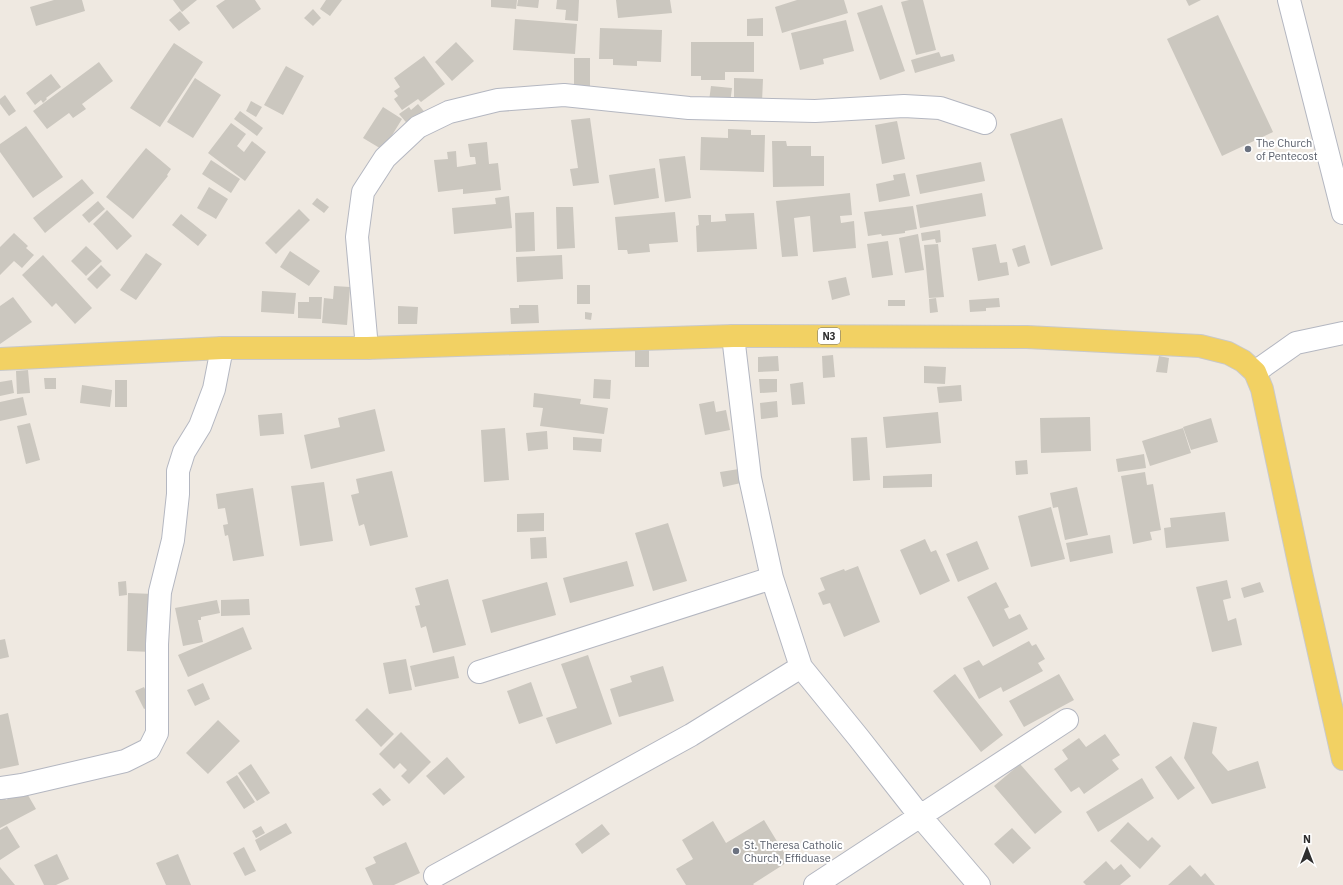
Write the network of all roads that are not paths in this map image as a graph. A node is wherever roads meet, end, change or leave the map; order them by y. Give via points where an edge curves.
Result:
1 (1289, 0) edge
2 (985, 123) dead end
3 (1343, 213) edge
4 (1343, 333) edge
5 (733, 336) junction
6 (222, 348) junction
7 (367, 348) junction
8 (0, 358) edge
9 (1255, 372) junction
10 (772, 578) junction
11 (801, 667) junction
12 (479, 672) dead end
13 (1067, 720) dead end
14 (1343, 759) edge
15 (0, 788) edge
16 (920, 816) junction
17 (435, 876) dead end
18 (815, 885) edge
19 (979, 885) edge

1 - 3 street
2 - 7 street via 940,108 904,106 815,111 689,108 564,95 498,100 449,112 418,127 385,158 363,192 356,237
4 - 9 street via 1296,343
5 - 7 main road, N3
5 - 9 main road, N3 via 1027,337 1200,346 1228,353 1243,361
5 - 10 street via 750,478
6 - 7 main road, N3
6 - 8 main road, N3
6 - 15 street via 214,389 200,426 184,452 178,471 173,540 160,592 157,733 149,748 125,761
9 - 14 main road, N3 via 1262,389
10 - 11 street
10 - 12 street
11 - 16 street
11 - 17 street via 691,735
13 - 16 street
16 - 18 street
16 - 19 street

